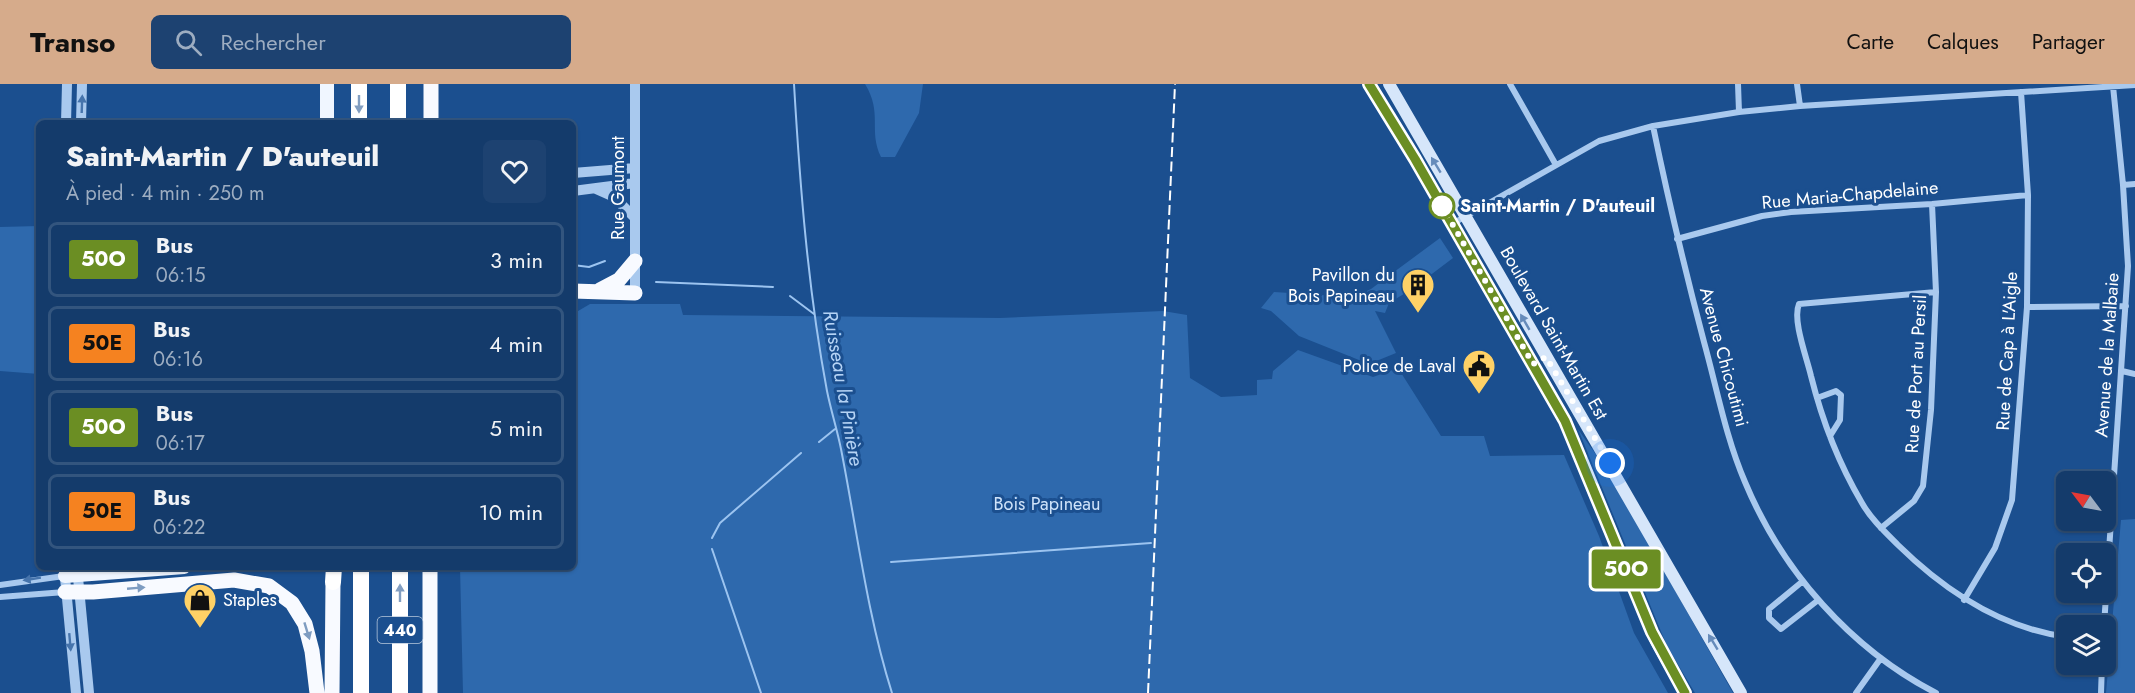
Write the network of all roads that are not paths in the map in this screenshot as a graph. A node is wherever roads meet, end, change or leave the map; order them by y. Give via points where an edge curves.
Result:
1 (68, 84) edge
2 (82, 84) edge
3 (327, 84) edge
4 (359, 84) edge
5 (398, 84) edge
6 (431, 84) edge
7 (635, 84) edge
8 (1369, 84) edge
9 (1389, 84) edge
10 (1510, 84) edge
11 (1738, 84) edge
12 (1797, 84) edge
13 (2135, 85) edge
14 (2113, 86) junction
15 (2021, 92) junction
16 (1800, 106) junction
17 (1739, 112) junction
18 (66, 120) edge
19 (81, 120) edge
20 (327, 120) edge
21 (359, 120) edge
22 (398, 120) edge
23 (431, 120) edge
24 (1653, 126) junction
25 (1556, 165) junction
26 (635, 168) junction
27 (576, 173) edge
28 (635, 183) junction
29 (2135, 184) edge
30 (2123, 185) junction
31 (595, 189) junction
32 (576, 191) edge
33 (2028, 195) junction
34 (1932, 204) junction
35 (1466, 215) junction
36 (635, 218) junction
37 (1452, 224) junction
38 (1677, 239) junction
39 (635, 261) junction
40 (1507, 286) junction
41 (576, 291) edge
42 (598, 292) junction
43 (1936, 292) junction
44 (635, 293) joint
45 (1496, 300) junction
46 (2126, 306) junction
47 (2027, 308) junction
48 (1546, 357) junction
49 (1533, 364) junction
50 (2122, 371) junction
51 (2135, 374) edge
52 (1817, 398) junction
53 (1830, 436) junction
54 (1881, 528) junction
55 (99, 570) edge
56 (361, 570) edge
57 (400, 570) edge
58 (430, 570) edge
59 (71, 571) edge
60 (333, 572) edge
61 (1803, 581) junction
62 (0, 585) edge
63 (72, 592) junction
64 (0, 597) edge
65 (1964, 600) junction
66 (1817, 601) junction
67 (2105, 615) edge
68 (2056, 636) edge
69 (1881, 658) junction
70 (2102, 675) edge
71 (76, 693) edge
72 (89, 693) edge
73 (317, 693) edge
74 (332, 693) edge
75 (361, 693) edge
76 (400, 693) edge
77 (430, 693) edge
78 (1685, 693) edge
79 (1741, 693) edge
80 (1856, 693) edge
81 (1936, 693) edge
82 (2101, 693) edge

1 - 18 street
19 -> 2 street
3 - 20 main road
4 -> 21 highway
5 - 22 highway
6 - 23 highway
7 - 26 street, Rue Gaumont
8 - 37 main road, Boulevard Saint-Martin Est
35 -> 9 main road, Boulevard Saint-Martin Est
10 - 25 street
11 - 17 street
12 - 16 street
13 - 14 street
14 - 15 street
14 - 30 street, Avenue de la Malbaie
15 - 16 street
15 - 33 street, Rue de Cap à L'Aigle
16 - 17 street
17 - 24 street
24 - 25 street via 1599,141
24 - 38 street, Avenue Chicoutimi
25 - 35 street
26 - 27 street
26 - 28 street, Rue Gaumont
28 - 31 street
28 - 36 street, Rue Gaumont
29 - 30 street
30 - 46 street, Avenue de la Malbaie
31 - 32 street
31 - 36 street via 614,197
33 - 34 street, Rue Maria-Chapdelaine
33 - 47 street, Rue de Cap à L'Aigle
34 - 38 street, Rue Maria-Chapdelaine via 1791,212
34 - 43 street, Rue de Port au Persil
35 - 37 street
35 - 40 main road, Boulevard Saint-Martin Est
36 - 39 street, Rue Gaumont
37 - 45 main road, Boulevard Saint-Martin Est
38 - 61 street, Avenue Chicoutimi via 1728,434 1744,480 1760,516
39 - 42 highway via 620,280
39 - 44 street, Rue Gaumont
40 - 45 main road
48 -> 40 main road, Boulevard Saint-Martin Est
41 - 42 highway
42 - 44 highway
43 - 52 street via 1799,304 1796,310 1800,333
43 - 54 street, Rue de Port au Persil via 1923,486 1914,501
45 - 49 main road, Boulevard Saint-Martin Est
46 - 47 street
46 - 50 street, Avenue de la Malbaie
47 - 65 street, Rue de Cap à L'Aigle via 2012,500 1995,548
48 - 49 main road
79 -> 48 main road, Boulevard Saint-Martin Est
49 - 78 main road, Boulevard Saint-Martin Est via 1576,444 1652,632
50 - 51 street
50 - 67 street, Avenue de la Malbaie
52 - 53 street
52 - 53 street via 1836,390 1841,395 1840,420
53 - 54 street via 1862,504
54 - 65 street via 1929,576
55 - 59 main road
56 - 75 highway, 440
76 -> 57 highway, 440
58 - 77 highway
59 -> 62 street
59 - 63 street
60 - 74 highway
61 - 66 street, Avenue Chicoutimi
61 - 66 street via 1768,609 1769,618 1781,629
63 - 64 street
63 -> 71 street
63 - 72 street
63 -> 73 highway via 234,580 269,586 292,603 305,624
65 - 68 street via 2042,634
66 - 69 street, Avenue Chicoutimi
69 - 80 street
69 - 81 street, Avenue Chicoutimi
70 - 82 street

